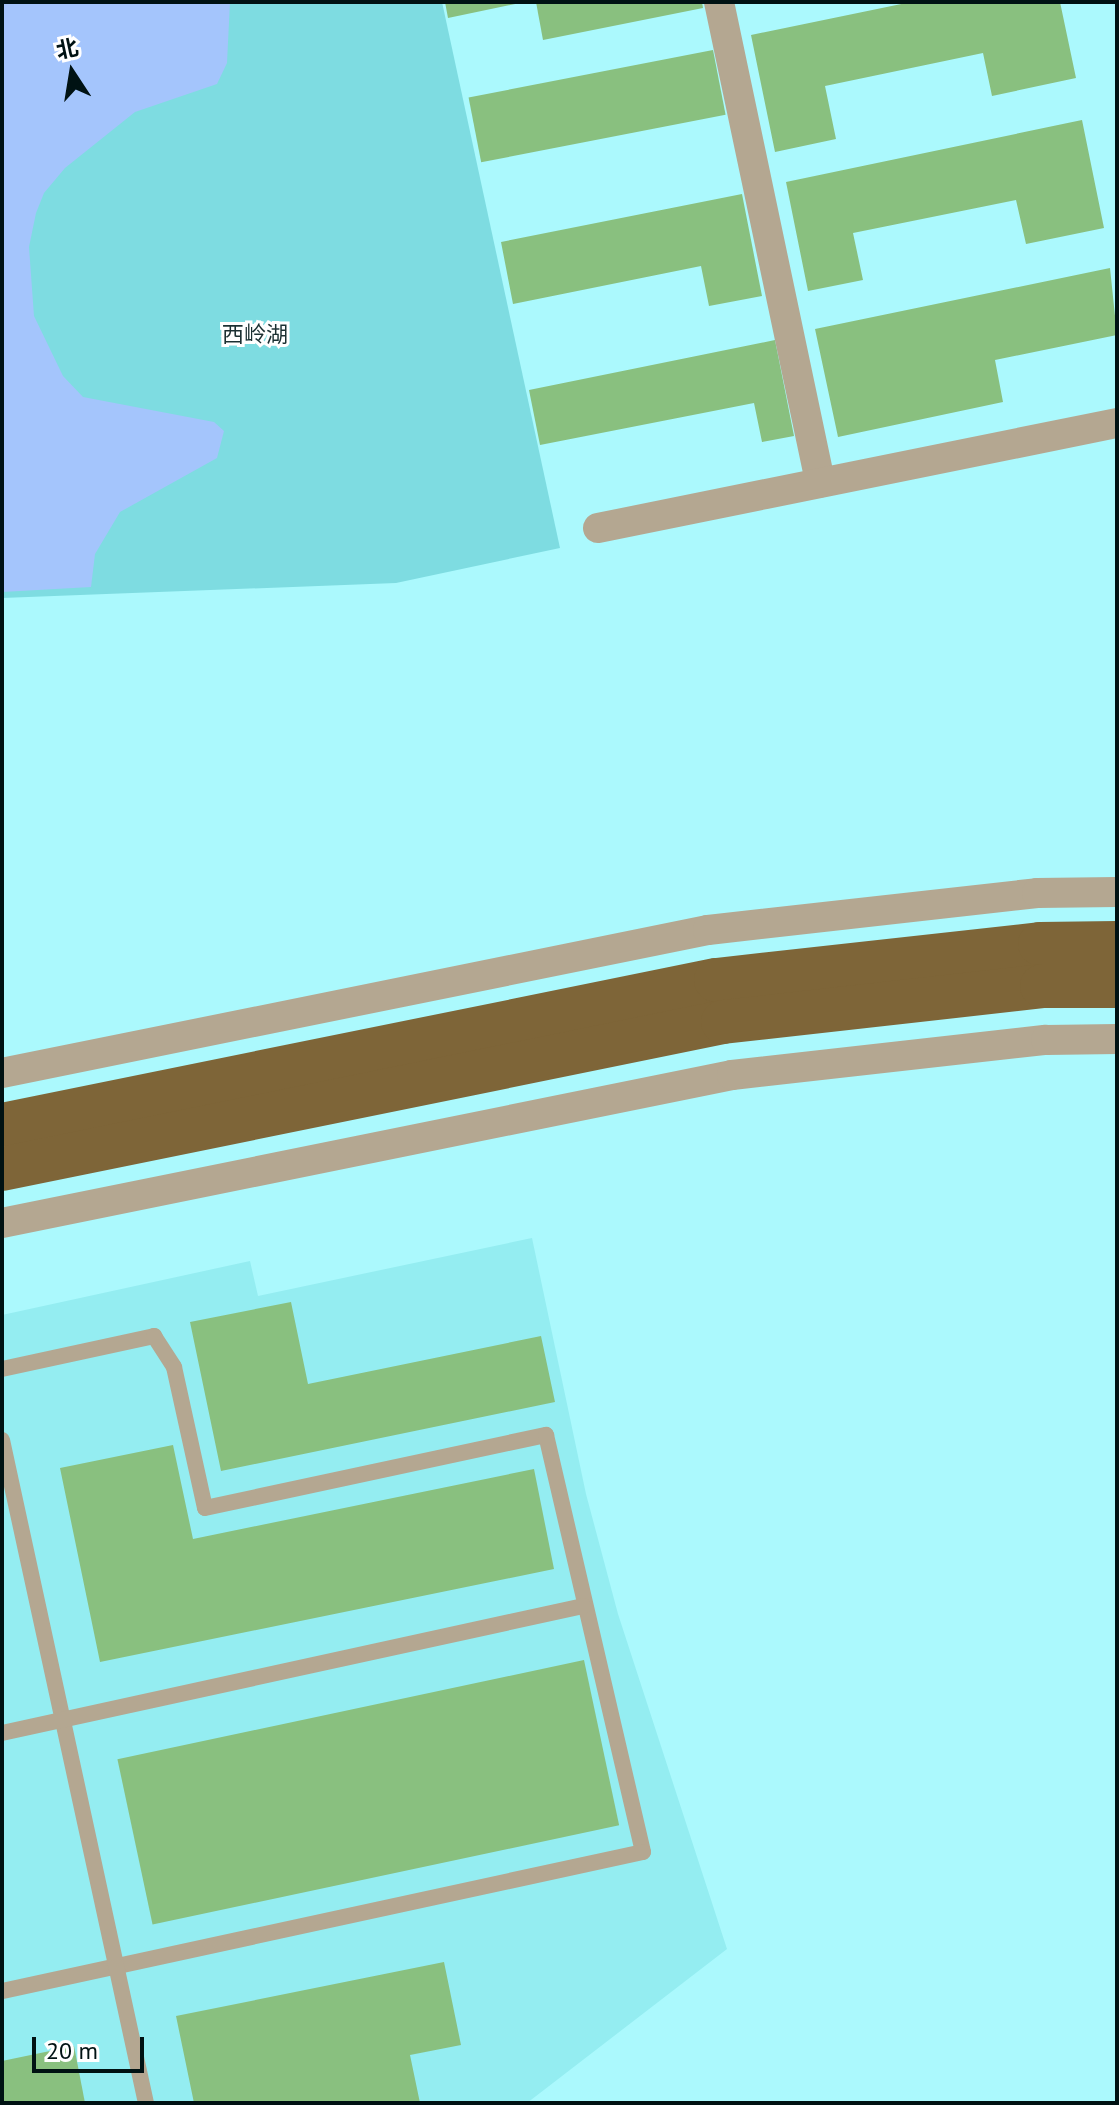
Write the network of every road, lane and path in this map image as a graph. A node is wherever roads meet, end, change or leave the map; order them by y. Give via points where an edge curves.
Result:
1 (719, 2) edge
2 (1117, 423) edge
3 (820, 483) junction
4 (598, 528) dead end
5 (1117, 892) edge
6 (1117, 943) edge
7 (1117, 986) edge
8 (1117, 1039) edge
9 (2, 1073) edge
10 (2, 1125) edge
11 (2, 1169) edge
12 (2, 1223) edge
13 (2, 1369) edge
14 (2, 1440) edge
15 (583, 1606) junction
16 (63, 1720) junction
17 (2, 1733) edge
18 (116, 1966) junction
19 (2, 1991) edge
20 (146, 2103) edge

1 - 3 street
2 - 3 street
3 - 4 street
5 - 9 street via 1037,893 708,930
6 - 10 highway via 1040,944 716,980
7 - 11 highway via 1042,986 723,1022
8 - 12 street via 1046,1040 732,1075
13 - 15 lane via 154,1336 174,1367 205,1508 546,1435
14 - 16 lane
15 - 16 lane
15 - 18 lane via 643,1852
16 - 17 lane
16 - 18 lane
18 - 19 lane
18 - 20 lane

